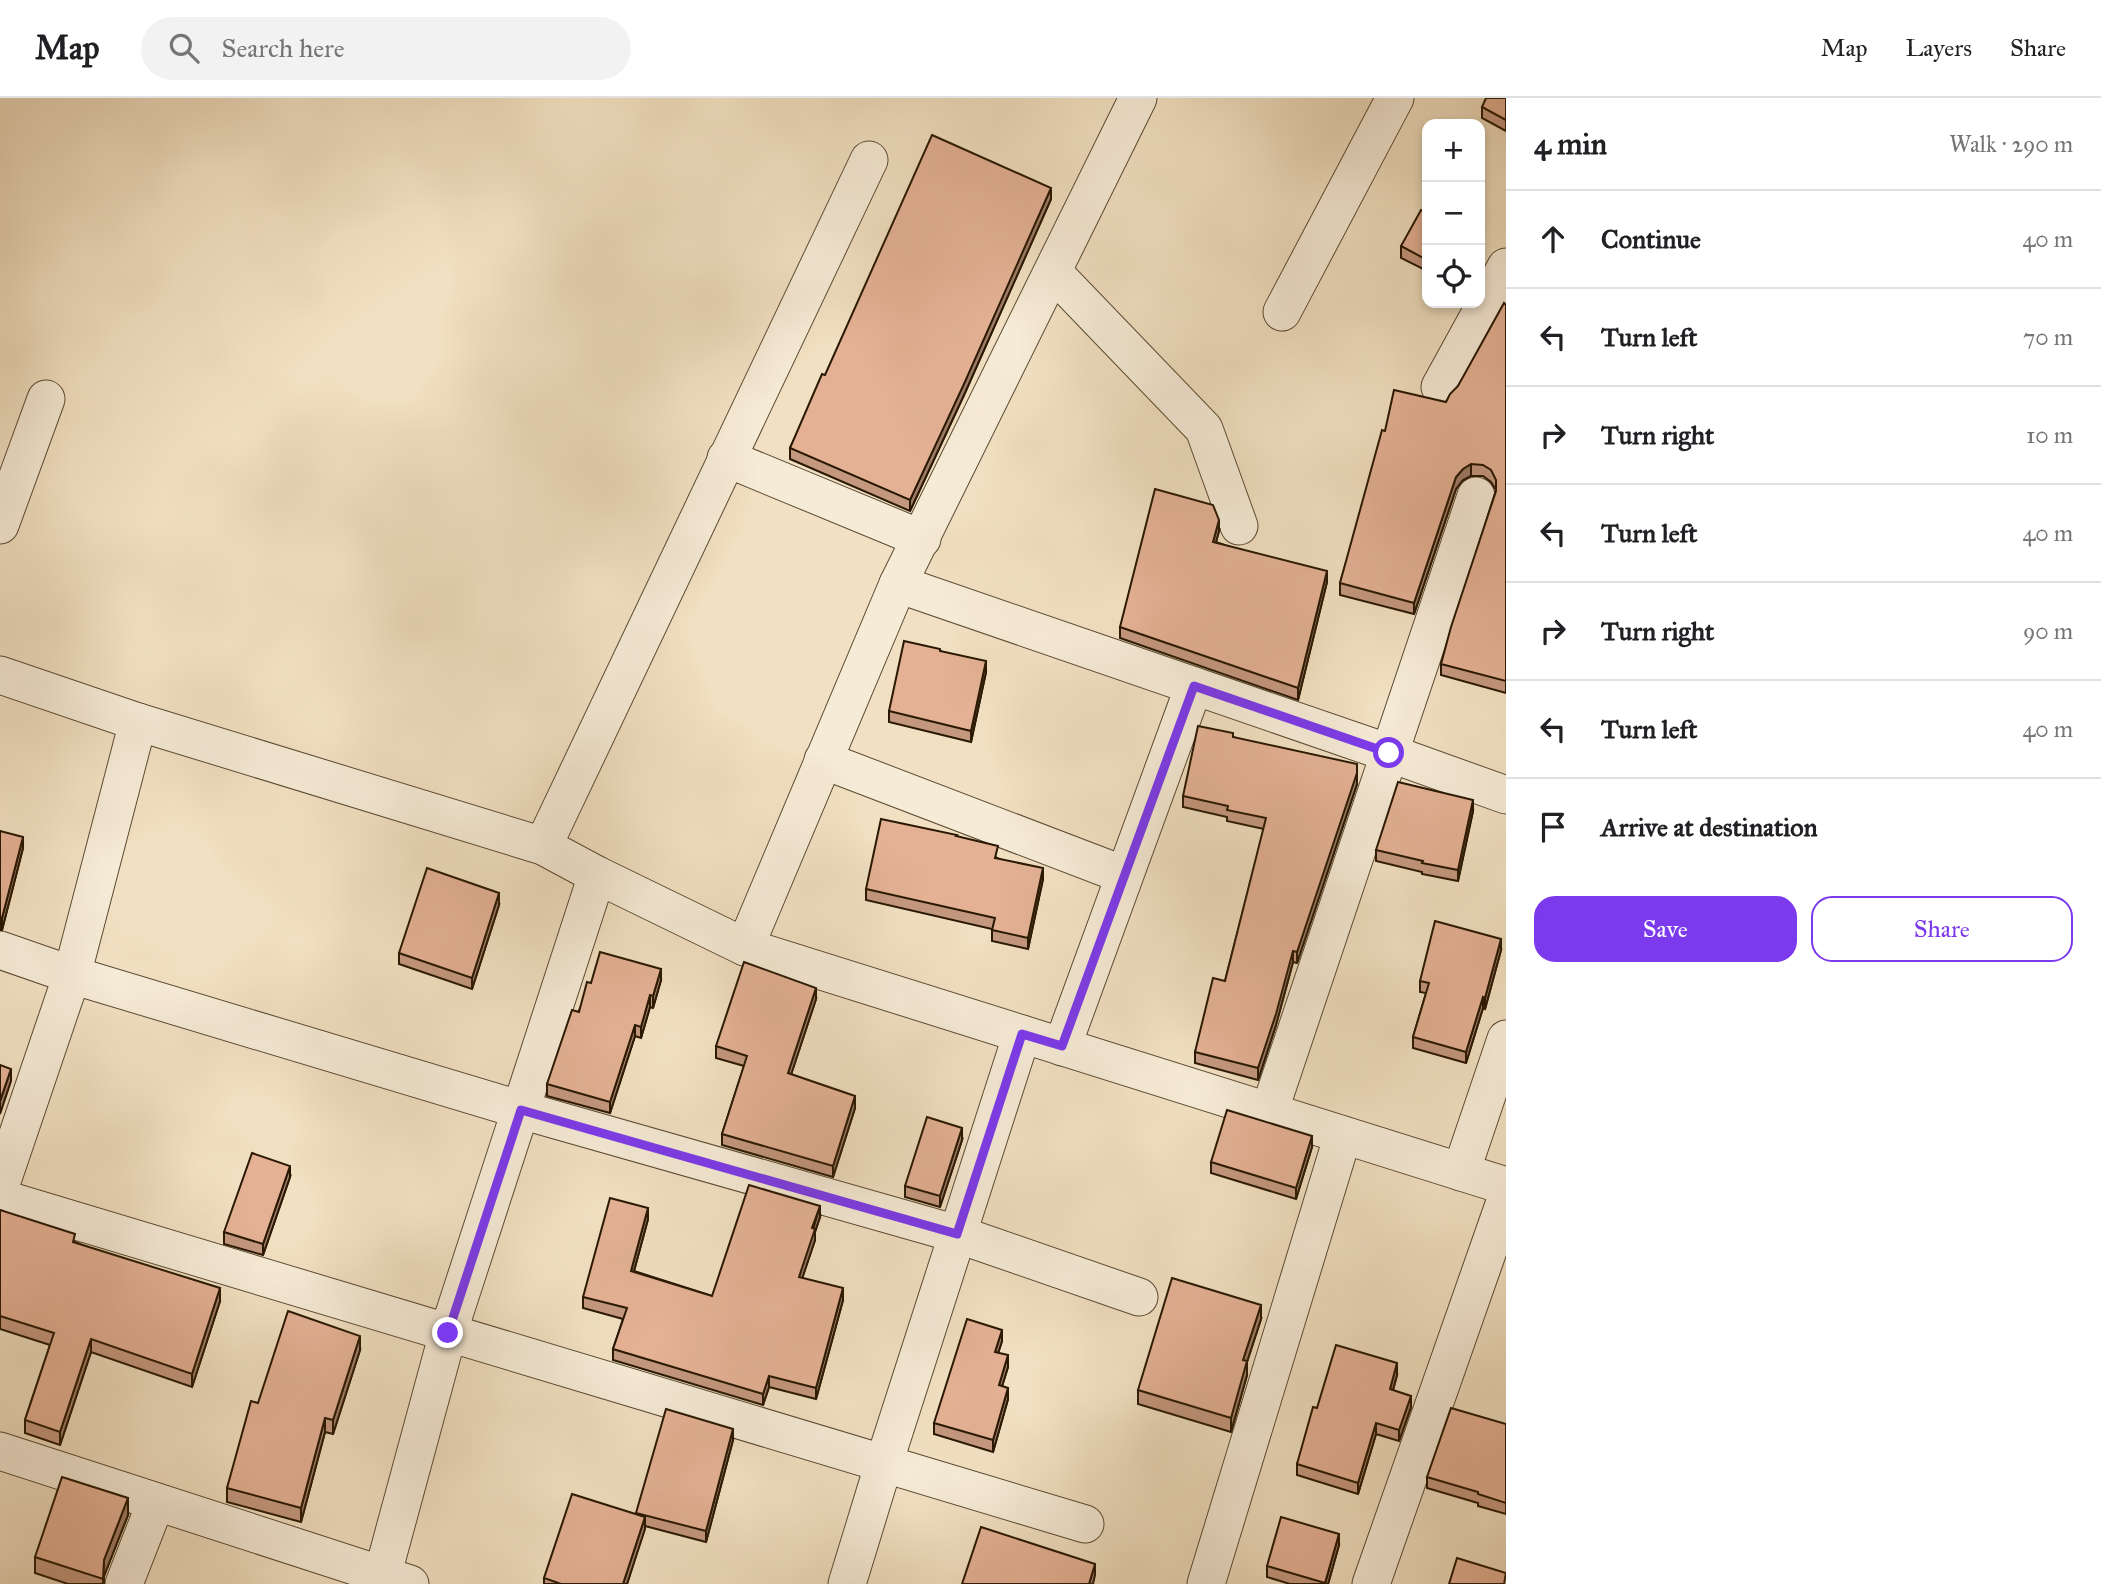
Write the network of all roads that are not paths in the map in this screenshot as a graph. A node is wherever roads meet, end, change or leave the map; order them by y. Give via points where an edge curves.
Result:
1 (1138, 98) edge
2 (1395, 98) edge
3 (869, 160) dead end
4 (1506, 267) edge
5 (1053, 272) junction
6 (1282, 312) dead end
7 (1440, 387) dead end
8 (46, 399) dead end
9 (726, 458) junction
10 (1476, 496) dead end
11 (0, 525) edge
12 (1239, 526) dead end
13 (922, 539) junction
14 (898, 584) junction
15 (0, 676) edge
16 (1194, 686) junction
17 (138, 722) junction
18 (1389, 753) junction
19 (823, 760) junction
20 (1506, 795) edge
21 (543, 846) junction
22 (597, 876) junction
23 (1124, 876) junction
24 (745, 947) junction
25 (0, 950) edge
26 (72, 975) junction
27 (1022, 1034) junction
28 (1506, 1039) edge
29 (1062, 1046) junction
30 (521, 1110) junction
31 (1269, 1112) junction
32 (1343, 1135) junction
33 (1461, 1172) junction
34 (1506, 1186) edge
35 (0, 1187) edge
36 (0, 1198) edge
37 (1506, 1199) edge
38 (957, 1234) junction
39 (1139, 1297) dead end
40 (448, 1333) junction
41 (0, 1451) edge
42 (884, 1462) junction
43 (156, 1502) junction
44 (1085, 1524) dead end
45 (391, 1581) edge
46 (124, 1584) edge
47 (847, 1584) edge
48 (1206, 1584) edge
49 (1371, 1584) edge

1 - 5 street
2 - 6 street
3 - 9 street
4 - 7 street
5 - 12 street via 1204,429
5 - 13 street
8 - 11 street
9 - 13 street
9 - 21 street
10 - 18 street
13 - 14 street
14 - 16 street
14 - 19 street
15 - 17 street
16 - 18 street
16 - 23 street
17 - 21 street
17 - 26 street
18 - 20 street
18 - 31 street
19 - 23 street
19 - 24 street
21 - 22 street
22 - 24 street
22 - 30 street
23 - 29 street
24 - 27 street
25 - 26 street
26 - 30 street
26 - 35 street
27 - 29 street
27 - 38 street
28 - 33 street
29 - 31 street
30 - 38 street
30 - 40 street
31 - 32 street
32 - 33 street
32 - 48 street
33 - 34 street
36 - 40 street
37 - 49 street
38 - 39 street
38 - 42 street
40 - 42 street
40 - 45 street
41 - 43 street
42 - 44 street
42 - 47 street
43 - 45 street
43 - 46 street

